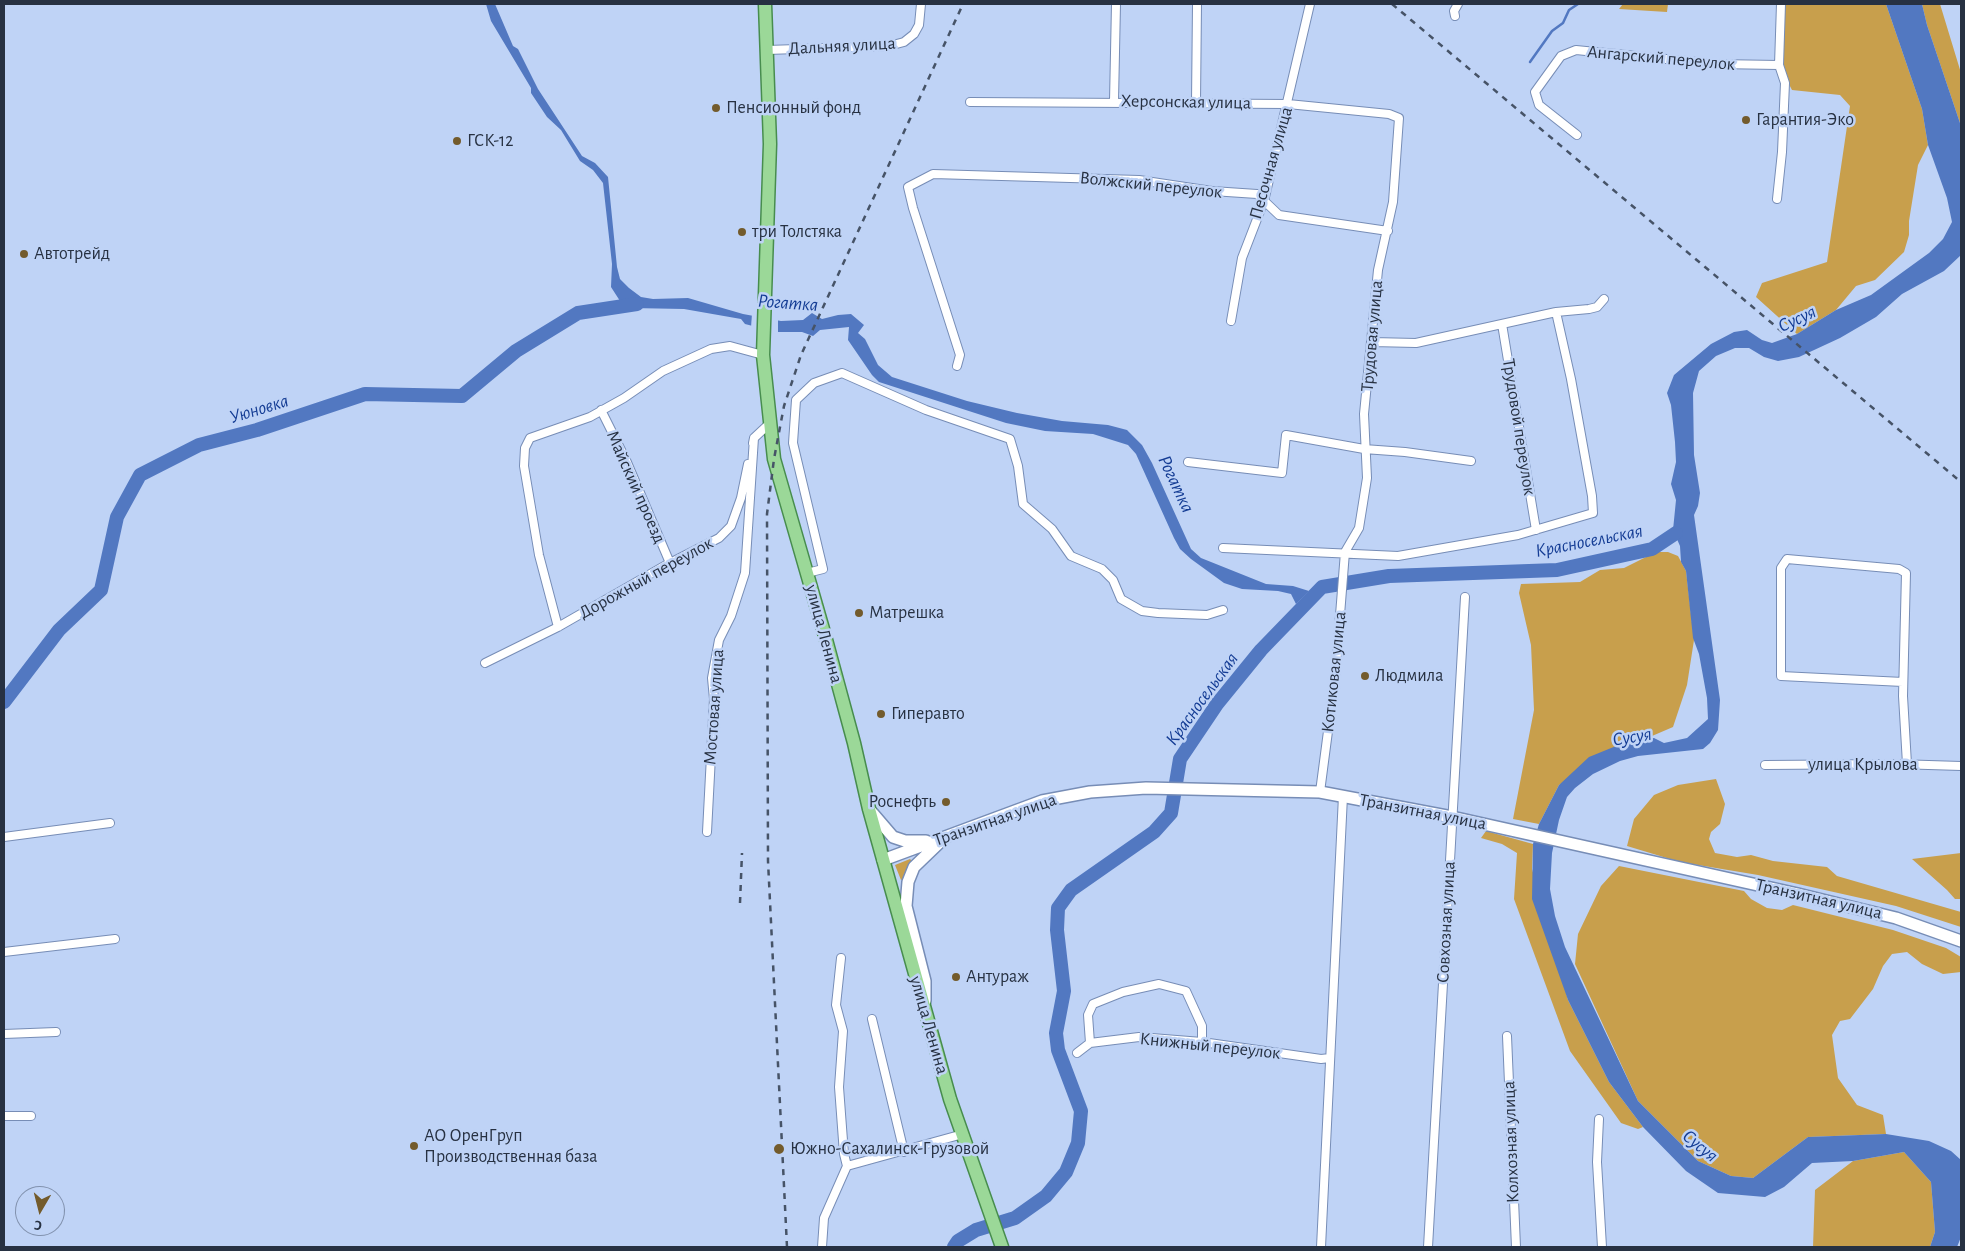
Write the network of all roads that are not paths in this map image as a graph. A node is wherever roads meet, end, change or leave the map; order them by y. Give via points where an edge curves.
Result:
1 (765, 4) edge
2 (921, 4) edge
3 (1116, 4) edge
4 (1197, 4) edge
5 (1310, 4) edge
6 (1458, 4) edge
7 (1781, 4) edge
8 (1455, 16) dead end
9 (767, 50) junction
10 (1779, 65) junction
11 (1114, 101) junction
12 (970, 102) dead end
13 (1196, 102) junction
14 (1288, 104) junction
15 (1399, 118) joint
16 (1577, 135) dead end
17 (1777, 199) dead end
18 (1264, 201) junction
19 (1388, 231) junction
20 (1604, 299) dead end
21 (1556, 312) junction
22 (1231, 321) dead end
23 (1502, 324) junction
24 (1372, 342) junction
25 (764, 350) junction
26 (957, 366) dead end
27 (601, 410) junction
28 (769, 424) junction
29 (754, 438) junction
30 (1364, 450) junction
31 (1471, 461) dead end
32 (1188, 462) dead end
33 (1536, 530) junction
34 (1223, 548) dead end
35 (1345, 552) junction
36 (670, 563) junction
37 (807, 573) junction
38 (1464, 597) dead end
39 (1223, 610) dead end
40 (558, 627) junction
41 (485, 663) dead end
42 (1903, 682) junction
43 (1907, 764) junction
44 (1765, 765) dead end
45 (1961, 766) edge
46 (1320, 792) junction
47 (1343, 796) junction
48 (869, 809) junction
49 (1452, 817) junction
50 (110, 822) dead end
51 (707, 832) dead end
52 (4, 837) edge
53 (943, 839) junction
54 (883, 860) junction
55 (115, 939) dead end
56 (1961, 941) edge
57 (4, 952) edge
58 (841, 958) dead end
59 (926, 1012) junction
60 (872, 1019) dead end
61 (56, 1032) dead end
62 (4, 1034) edge
63 (1507, 1036) dead end
64 (1202, 1042) junction
65 (1090, 1043) junction
66 (1077, 1053) dead end
67 (1330, 1058) junction
68 (4, 1116) edge
69 (31, 1116) dead end
70 (1599, 1120) dead end
71 (962, 1134) junction
72 (904, 1152) junction
73 (847, 1166) junction
74 (1002, 1246) edge
75 (822, 1247) edge
76 (1321, 1247) edge
77 (1428, 1247) edge
78 (1516, 1247) edge
79 (1602, 1247) edge

1 - 9 main road, улица Ленина
2 - 9 street, Дальняя улица via 919,25 904,42 889,46
3 - 11 street
4 - 13 street
5 - 14 street, Песочная улица
6 - 8 street
7 - 10 street
9 - 25 main road, улица Ленина via 770,144
10 - 16 street, Ангарский переулок via 1716,64 1576,50 1561,56 1535,92 1538,105
10 - 17 street via 1785,83
11 - 12 street, Херсонская улица
11 - 13 street, Херсонская улица
13 - 14 street, Херсонская улица
14 - 15 street, Херсонская улица via 1389,114
14 - 18 street, Песочная улица
15 - 19 street, Трудовая улица
18 - 19 street, Волжский переулок via 1279,215
18 - 22 street, Песочная улица via 1242,258
18 - 26 street, Волжский переулок via 1257,194 1139,180 1081,177 933,174 908,187 960,355
19 - 24 street, Трудовая улица via 1378,270
20 - 21 street via 1589,309
21 - 23 street
21 - 33 street via 1571,379 1593,513
23 - 24 street via 1416,343
23 - 33 street, Трудовой переулок
24 - 30 street, Трудовая улица via 1364,414
25 - 27 street via 730,346 711,349 663,371
25 - 28 main road, улица Ленина
27 - 36 street, Майский проезд
27 - 40 street via 530,438 525,448 524,466 539,555
28 - 29 street
28 - 37 main road, улица Ленина via 782,493
29 - 36 street, Дорожный переулок via 741,498 731,526 719,538
29 - 51 street, Мостовая улица via 745,573 731,616 719,640 712,678 714,699
30 - 31 street
30 - 32 street via 1286,435 1282,473
30 - 35 street, Трудовая улица via 1366,478 1359,528
33 - 35 street via 1398,556
34 - 35 street
35 - 46 street, Котиковая улица via 1335,678
36 - 40 street, Дорожный переулок
37 - 39 street via 822,568 793,443 796,400 814,383 842,373 926,410 1010,439 1018,466 1023,504 1052,529 1071,556 1102,569 1113,580 1121,599 1142,611 1158,613 1207,614
37 - 48 main road, улица Ленина
38 - 49 street, Совхозная улица
40 - 41 street, Дорожный переулок
42 - 42 street via 1780,676 1780,568 1786,559 1899,569 1906,573
42 - 43 street
43 - 44 street, улица Крылова
43 - 45 street, улица Крылова
46 - 47 main road, Транзитная улица
46 - 53 main road, Транзитная улица via 1194,788 1106,790 1042,801
47 - 49 main road, Транзитная улица
47 - 67 street
48 - 53 main road via 893,837 905,841
48 - 54 main road, улица Ленина
49 - 56 main road, Транзитная улица via 1896,918
49 - 77 street, Совхозная улица
50 - 52 street
53 - 54 main road, Транзитная улица
53 - 59 main road via 914,867 908,882 906,906 925,981
54 - 59 main road, улица Ленина
55 - 57 street
58 - 73 street via 836,1005 843,1031 839,1087
59 - 71 main road, улица Ленина
60 - 72 street
61 - 62 street
63 - 78 street, Колхозная улица
64 - 65 street, Книжный переулок via 1139,1038
64 - 65 street via 1202,1026 1186,991 1159,984 1093,1004 1088,1015
64 - 67 street, Книжный переулок
65 - 66 street
67 - 76 street
68 - 69 street
70 - 79 street via 1597,1162
71 - 72 street
71 - 74 main road, улица Ленина
72 - 73 street
73 - 75 street via 824,1218

